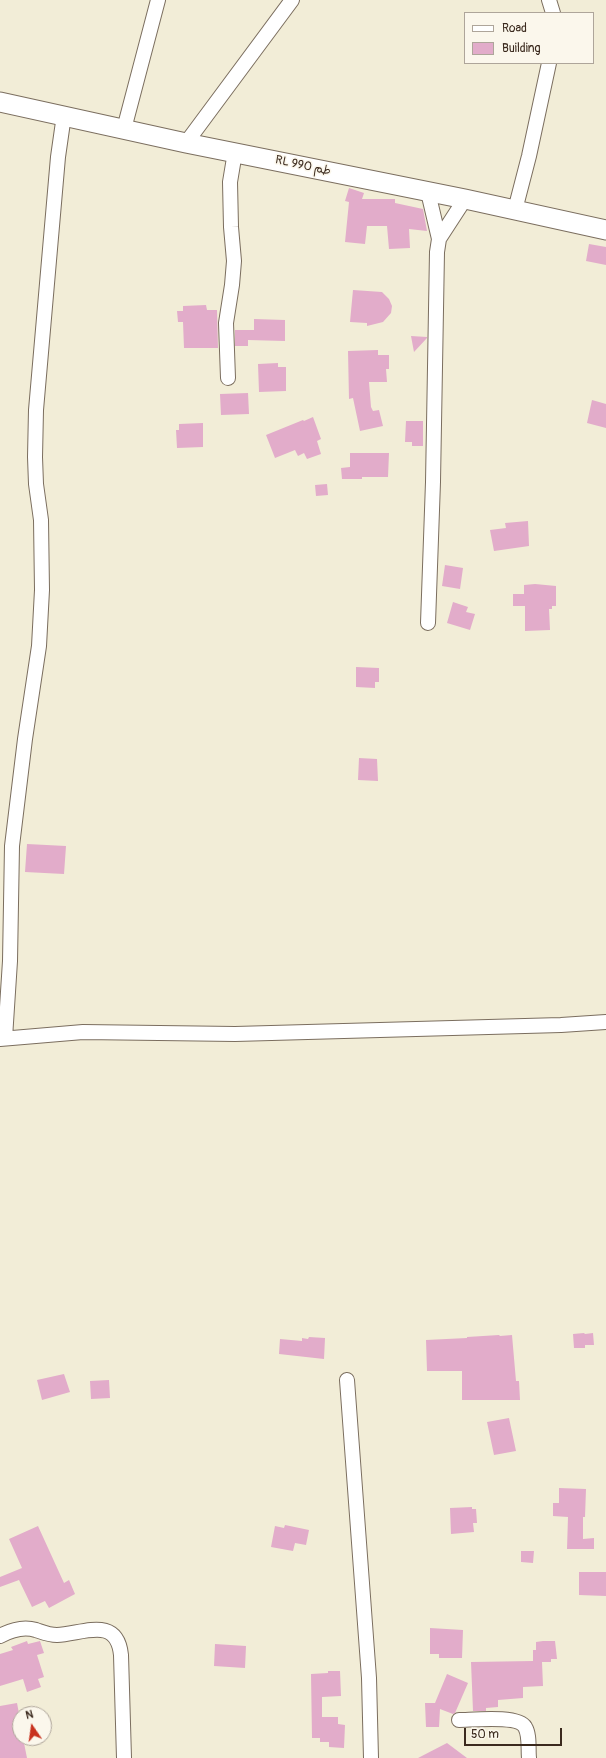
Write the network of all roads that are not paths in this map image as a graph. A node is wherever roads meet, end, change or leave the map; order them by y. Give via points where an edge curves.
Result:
1 (158, 0) edge
2 (292, 0) edge
3 (549, 0) edge
4 (553, 12) edge
5 (549, 64) edge
6 (0, 102) edge
7 (64, 115) junction
8 (124, 128) junction
9 (186, 143) junction
10 (235, 152) junction
11 (428, 192) junction
12 (466, 199) junction
13 (515, 210) junction
14 (606, 230) edge
15 (440, 239) junction
16 (228, 378) dead end
17 (428, 623) dead end
18 (606, 1022) edge
19 (2, 1039) edge
20 (347, 1380) dead end
21 (0, 1636) edge
22 (459, 1720) dead end
23 (124, 1758) edge
24 (372, 1758) edge
25 (529, 1758) edge

1 - 8 street
2 - 9 street
3 - 4 street
5 - 13 street
6 - 7 street, RL طم 990
7 - 8 street, RL طم 990
7 - 19 street via 58,157 36,410 35,457 41,520 42,590 39,646 12,846 10,961
8 - 9 street, RL طم 990
9 - 10 street, RL طم 990
10 - 11 street, RL طم 990
10 - 16 street via 230,182 234,261 226,323
11 - 12 street, RL طم 990
11 - 15 street
12 - 13 street, RL طم 990
12 - 15 street
13 - 14 street, RL طم 990
15 - 17 street via 436,288
18 - 19 street via 561,1026 235,1034 83,1032
20 - 24 street via 369,1678
21 - 23 street via 19,1628 56,1635 92,1629 112,1634 118,1640 122,1655
22 - 25 street via 510,1720 523,1724 527,1733

